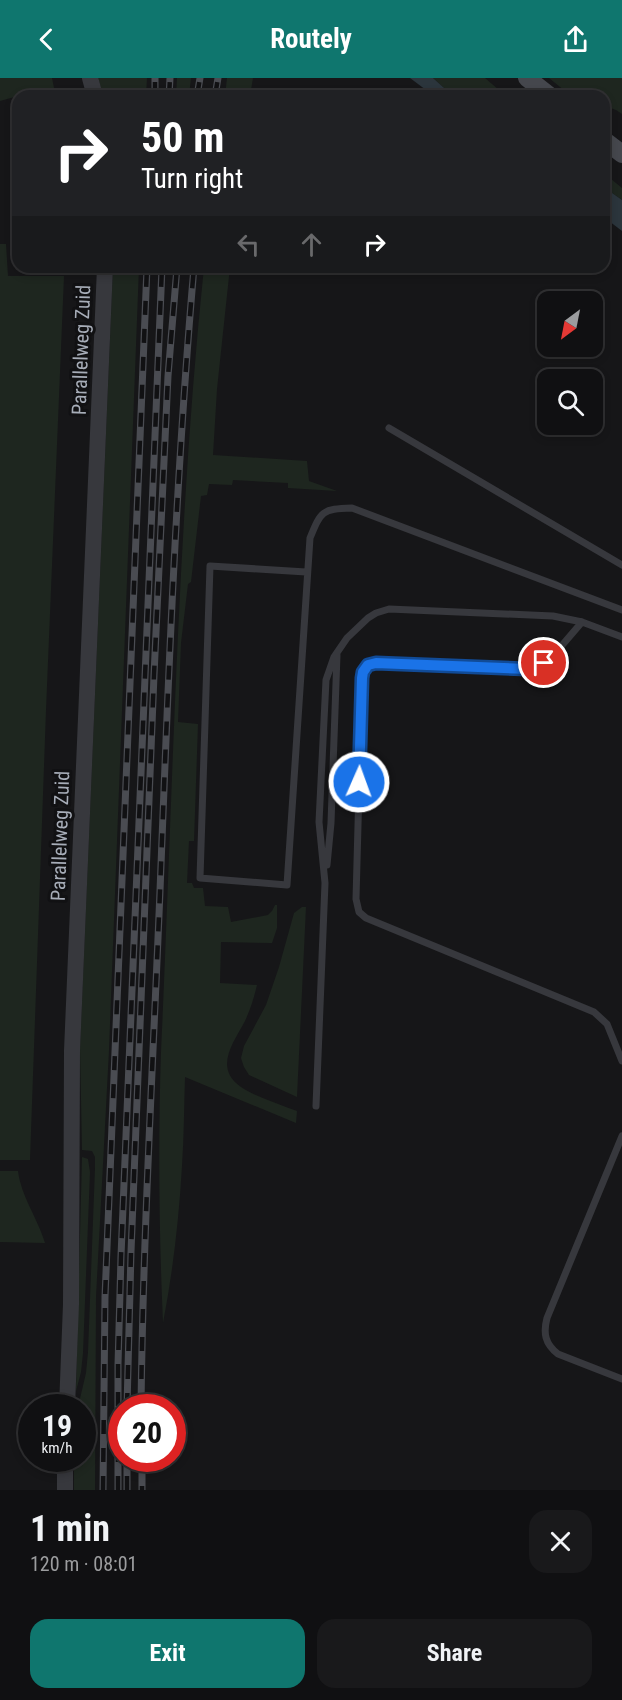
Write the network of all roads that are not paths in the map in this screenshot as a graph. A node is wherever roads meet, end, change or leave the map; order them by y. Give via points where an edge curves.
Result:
1 (527, 78) edge
2 (542, 90) edge
3 (610, 145) edge
4 (622, 154) edge
5 (105, 273) edge
6 (389, 428) dead end
7 (622, 565) edge
8 (306, 572) junction
9 (622, 610) edge
10 (582, 622) junction
11 (622, 637) edge
12 (337, 651) junction
13 (325, 883) junction
14 (622, 1061) edge
15 (316, 1106) dead end
16 (622, 1136) edge
17 (622, 1379) edge
18 (68, 1394) edge
19 (65, 1472) edge
20 (65, 1490) edge

1 - 2 main road
3 - 4 main road
5 - 18 street, Parallelweg Zuid via 72,1051
6 - 7 lane
8 - 8 lane via 210,566 200,878 287,885
8 - 9 lane via 310,538 319,516 330,509 352,508
10 - 11 lane
10 - 12 lane via 544,615 389,609 368,618
10 - 14 lane via 552,657 536,668 376,663 365,668 356,899 359,912 366,918 598,1014 609,1028
12 - 13 lane
12 - 13 lane via 329,669 324,705 319,822
13 - 15 lane
16 - 17 lane via 547,1318 545,1334 558,1354
19 - 20 street

